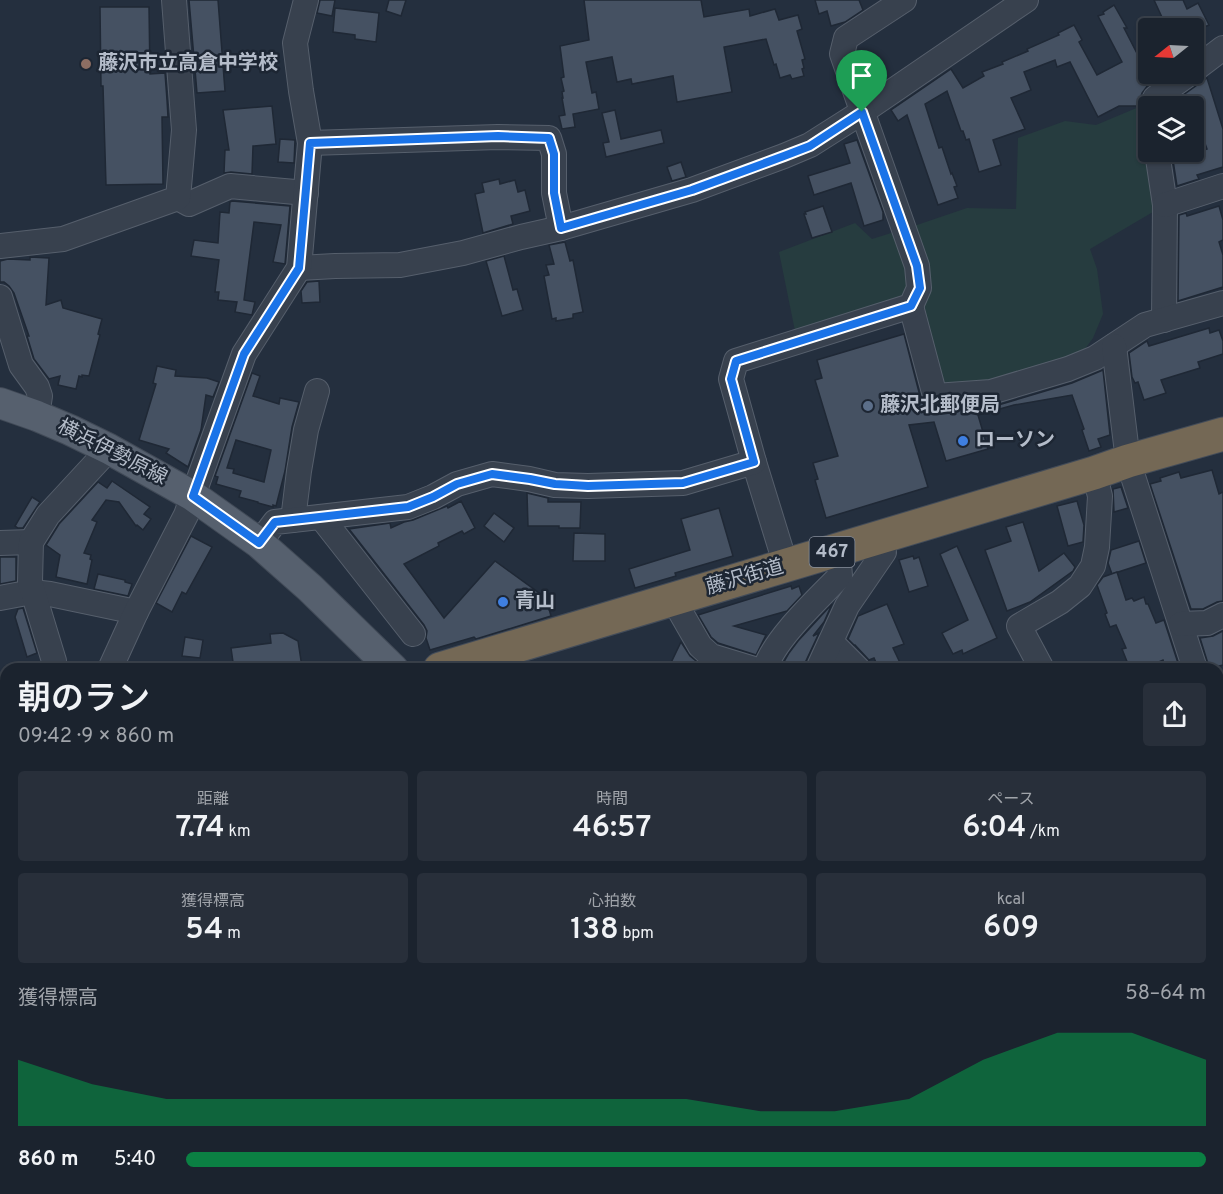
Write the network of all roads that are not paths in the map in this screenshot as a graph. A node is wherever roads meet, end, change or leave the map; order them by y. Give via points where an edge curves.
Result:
1 (174, 0) edge
2 (306, 0) edge
3 (904, 0) edge
4 (1026, 0) edge
5 (877, 8) edge
6 (1223, 48) edge
7 (1204, 62) edge
8 (1175, 84) edge
9 (1158, 96) edge
10 (862, 112) junction
11 (310, 143) junction
12 (1159, 162) edge
13 (1223, 186) edge
14 (306, 193) junction
15 (178, 198) junction
16 (1165, 205) junction
17 (561, 228) junction
18 (0, 246) edge
19 (299, 268) junction
20 (0, 297) edge
21 (1223, 303) edge
22 (911, 306) junction
23 (1164, 320) junction
24 (1114, 346) junction
25 (317, 392) dead end
26 (0, 403) edge
27 (37, 416) junction
28 (1223, 434) edge
29 (109, 449) junction
30 (1128, 461) junction
31 (754, 462) junction
32 (1094, 473) junction
33 (193, 496) junction
34 (321, 517) junction
35 (293, 520) junction
36 (882, 537) junction
37 (31, 542) junction
38 (0, 543) edge
39 (259, 543) junction
40 (838, 550) junction
41 (786, 566) junction
42 (32, 592) junction
43 (0, 598) edge
44 (673, 599) junction
45 (136, 612) junction
46 (1223, 615) edge
47 (1181, 624) junction
48 (413, 634) dead end
49 (831, 642) junction
50 (54, 663) edge
51 (113, 663) edge
52 (390, 663) edge
53 (460, 663) edge
54 (734, 663) edge
55 (767, 663) edge
56 (821, 663) edge
57 (852, 663) edge
58 (1039, 663) edge
59 (1193, 663) edge

1 - 15 street via 184,130
2 - 11 street via 295,43
3 - 5 street
4 - 10 street
5 - 10 street via 846,38 842,54
6 - 7 street
8 - 9 street
10 - 17 street via 810,146 692,190
10 - 22 street via 917,266 920,288
11 - 14 street
11 - 17 street via 498,136 549,138
12 - 16 street
13 - 16 street
14 - 15 street via 230,186 189,204
14 - 19 street
15 - 18 street via 63,239
16 - 23 street
17 - 19 street via 400,265
19 - 33 street via 244,354
20 - 27 street via 21,365 40,396
21 - 23 street
22 - 24 street via 935,396 991,392 1068,369
22 - 31 street via 736,361 731,379
23 - 24 street via 1145,325
24 - 30 street
25 - 35 street via 306,430
26 - 27 main road, 横浜伊勢原線
27 - 29 main road, 横浜伊勢原線
28 - 30 highway, 藤沢街道 / 467
29 - 33 main road, 横浜伊勢原線
29 - 37 street via 48,515
30 - 32 highway, 藤沢街道 / 467
30 - 47 street
31 - 34 street via 683,483 588,486 492,474 457,484 408,507
31 - 41 street
32 - 36 highway, 藤沢街道 / 467
32 - 58 street via 1100,496 1093,566 1080,586 1019,626
33 - 39 main road, 横浜伊勢原線
33 - 45 street
34 - 35 street
34 - 48 street
35 - 39 street via 275,522
36 - 40 highway, 藤沢街道 / 467
36 - 49 street via 884,552 847,606
37 - 38 street
37 - 42 street
39 - 52 main road, 横浜伊勢原線
40 - 41 highway, 藤沢街道 / 467
40 - 55 street via 840,576 795,624
41 - 44 highway, 藤沢街道 / 467
42 - 43 street
42 - 45 street
42 - 50 street
44 - 53 highway, 藤沢街道 / 467
44 - 54 street via 700,646 711,656
45 - 51 street
46 - 47 street via 1207,623
47 - 59 street
49 - 56 street
49 - 57 street

